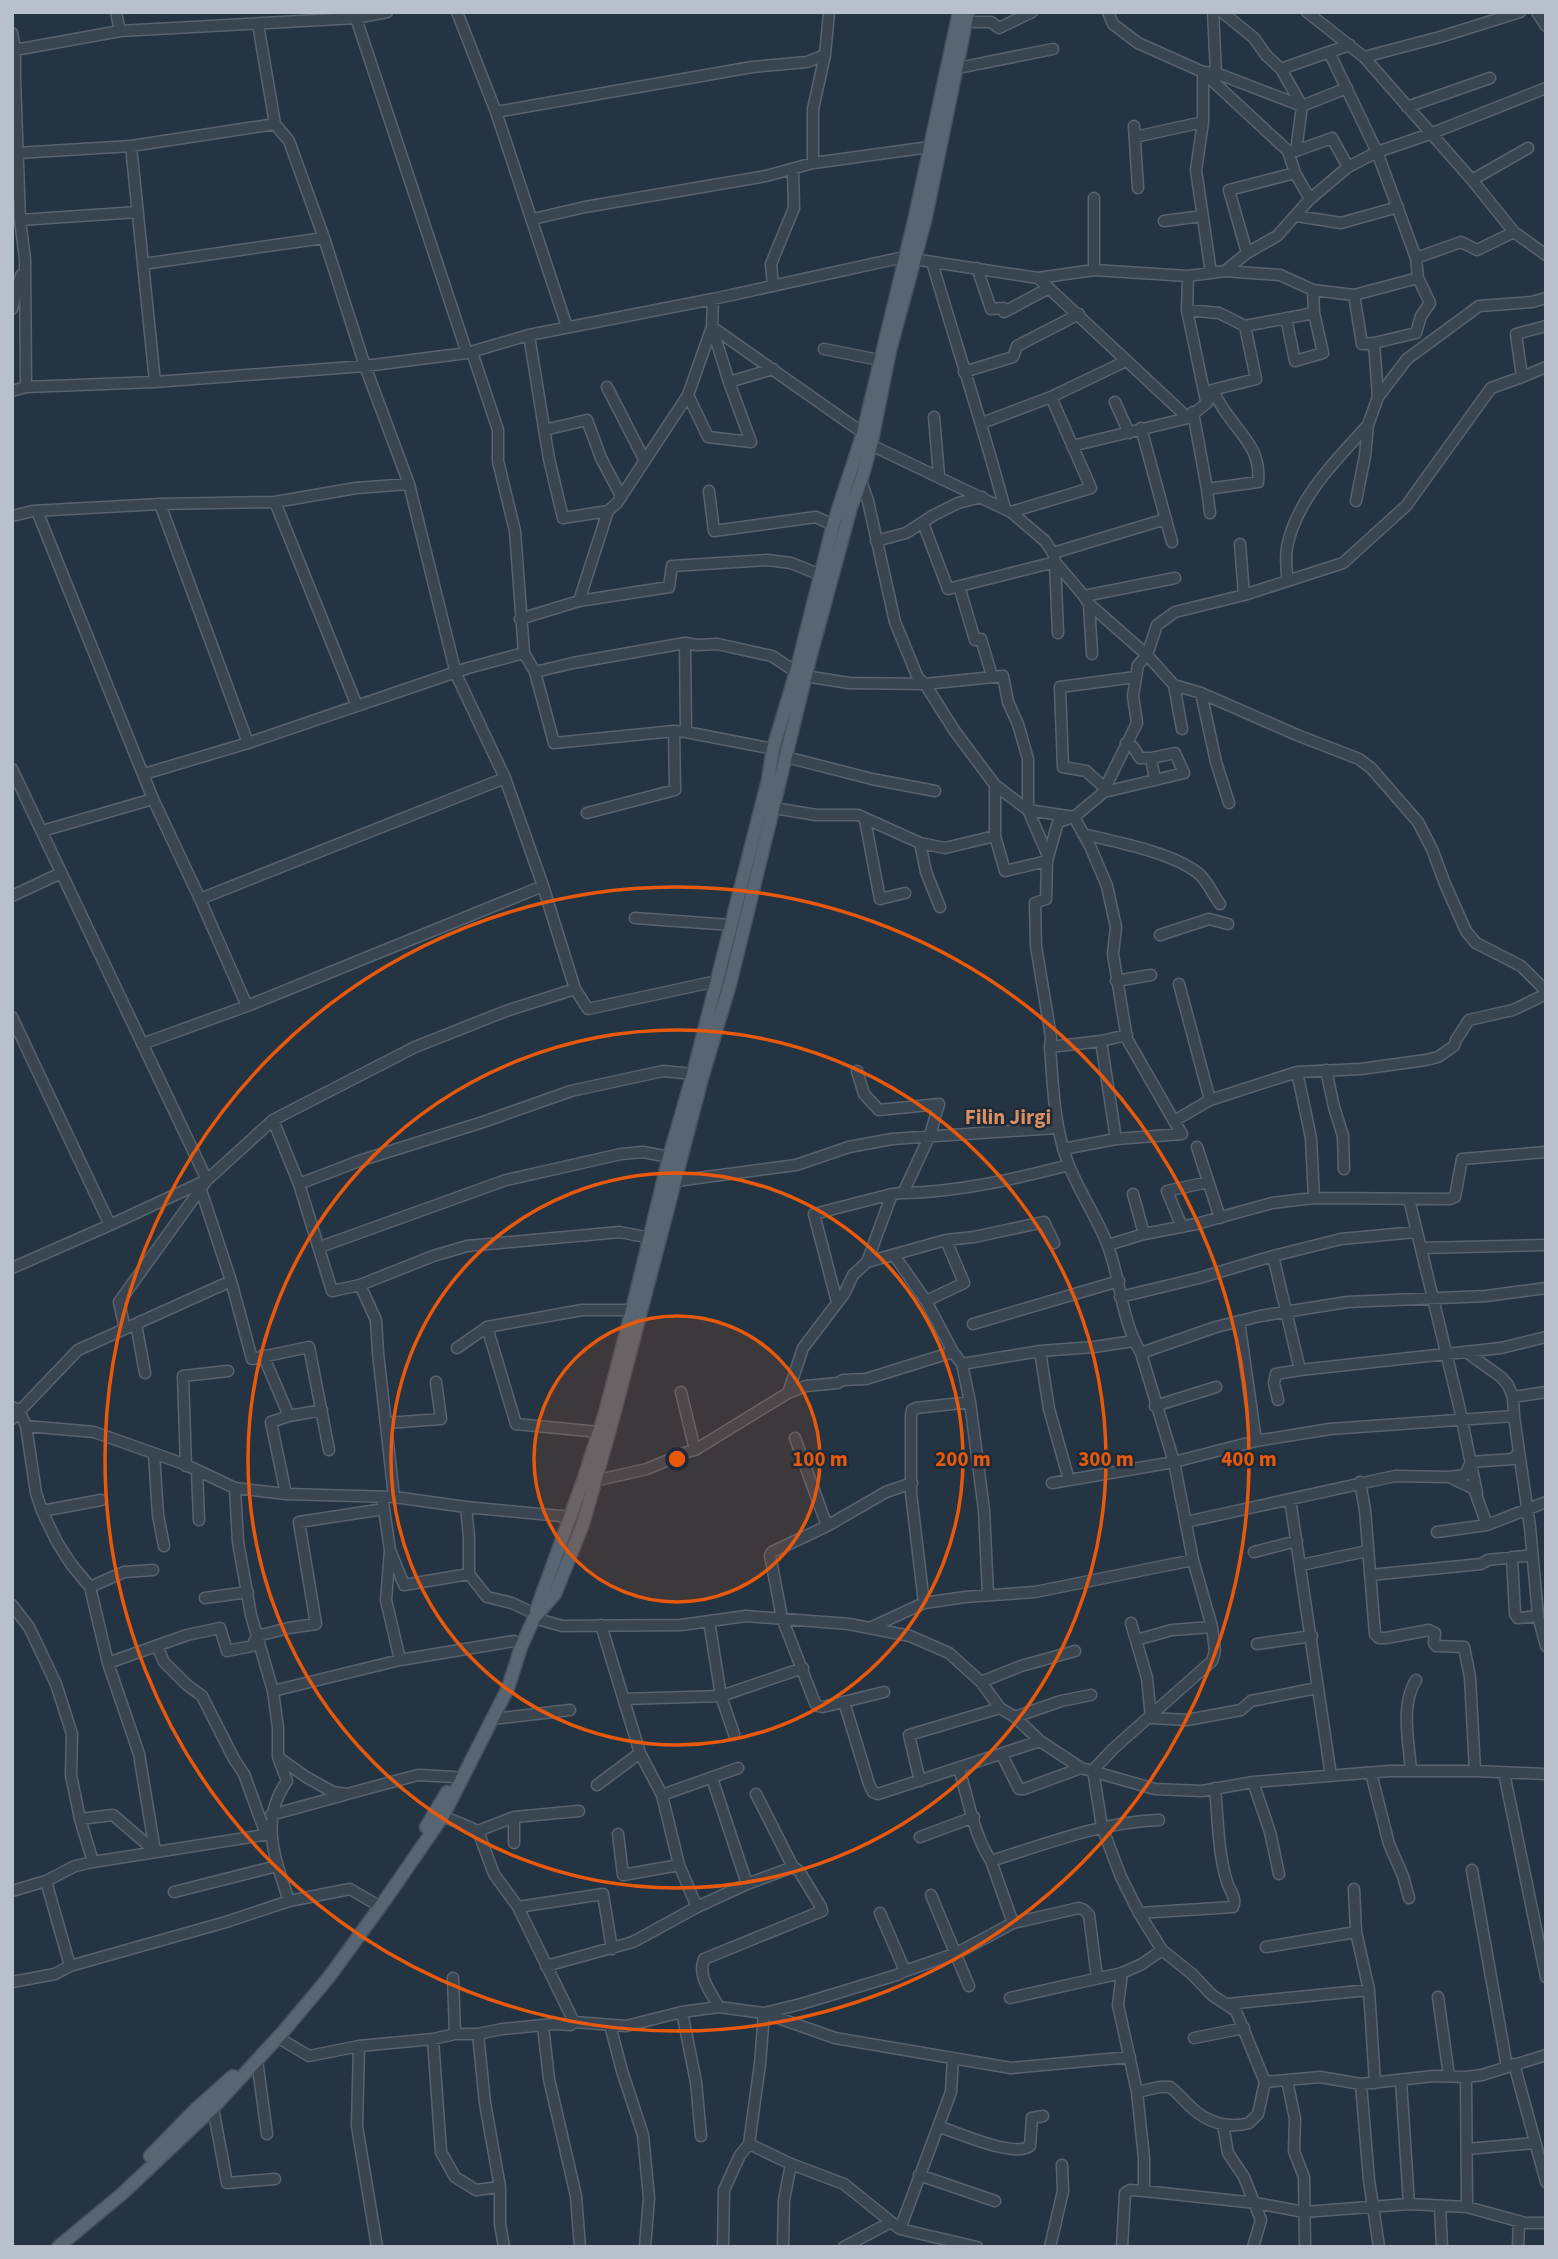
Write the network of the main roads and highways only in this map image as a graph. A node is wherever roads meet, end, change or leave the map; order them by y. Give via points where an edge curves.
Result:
1 (964, 15) edge
2 (909, 258) junction
3 (801, 674) junction
4 (757, 846) junction
5 (534, 1616) junction
6 (49, 2247) edge
7 (58, 2247) edge

1 - 2 main road via 930,147
1 - 2 main road via 958,68 925,221
2 - 3 main road via 833,526
2 - 3 main road via 871,445
3 - 4 main road via 774,808
3 - 4 main road via 773,749
4 - 5 main road via 731,925 599,1432
4 - 5 main road via 730,984 583,1524 555,1594
5 - 6 main road via 514,1641 504,1684 481,1734 414,1848 342,1949 254,2057 113,2194
5 - 7 main road via 508,1688 443,1816 328,1977 213,2108

